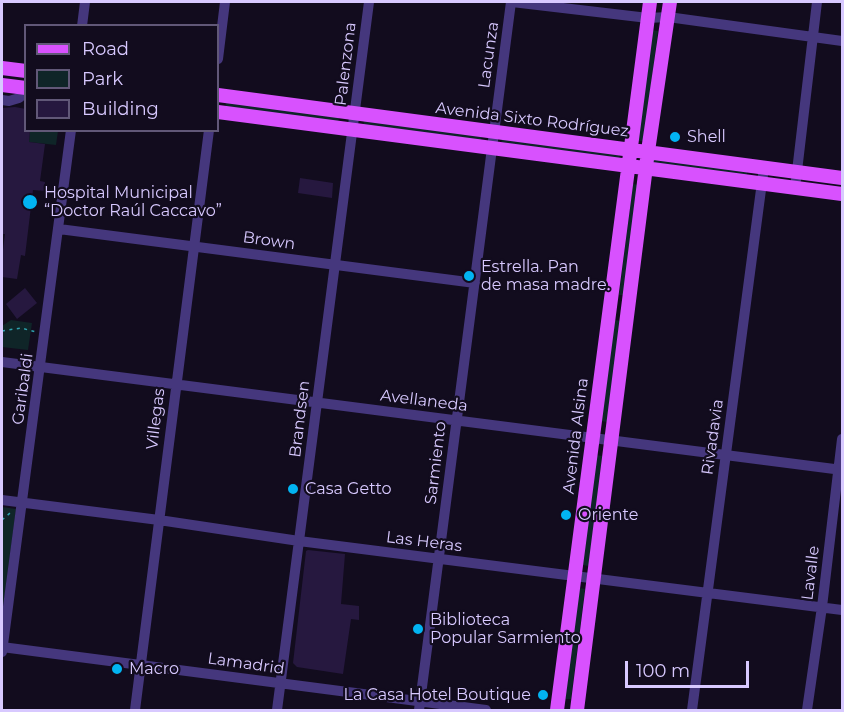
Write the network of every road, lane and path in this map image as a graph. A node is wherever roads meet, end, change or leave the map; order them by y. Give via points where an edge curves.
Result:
1 (85, 2) edge
2 (225, 2) edge
3 (369, 2) edge
4 (511, 2) edge
5 (650, 2) edge
6 (670, 2) edge
7 (817, 2) edge
8 (668, 17) junction
9 (648, 18) junction
10 (82, 24) edge
11 (813, 37) junction
12 (843, 41) edge
13 (219, 50) edge
14 (2, 68) edge
15 (24, 71) edge
16 (2, 85) edge
17 (24, 88) edge
18 (24, 94) edge
19 (219, 95) edge
20 (2, 100) edge
21 (219, 112) edge
22 (354, 114) junction
23 (352, 130) junction
24 (71, 132) edge
25 (209, 132) edge
26 (494, 132) junction
27 (491, 149) junction
28 (630, 150) junction
29 (648, 152) junction
30 (627, 166) junction
31 (764, 167) junction
32 (646, 169) junction
33 (796, 171) junction
34 (843, 178) edge
35 (763, 184) junction
36 (795, 188) junction
37 (843, 194) edge
38 (58, 230) junction
39 (194, 246) junction
40 (335, 266) junction
41 (475, 283) junction
42 (609, 307) junction
43 (628, 310) junction
44 (2, 331) edge
45 (33, 331) dead end
46 (2, 362) edge
47 (41, 367) junction
48 (176, 385) junction
49 (317, 403) junction
50 (457, 421) junction
51 (593, 438) junction
52 (843, 439) edge
53 (610, 440) junction
54 (726, 454) junction
55 (840, 470) edge
56 (2, 500) edge
57 (22, 503) junction
58 (159, 520) junction
59 (299, 541) junction
60 (439, 559) junction
61 (575, 576) junction
62 (593, 578) junction
63 (708, 593) junction
64 (822, 607) junction
65 (843, 610) edge
66 (2, 647) edge
67 (2, 652) edge
68 (141, 665) junction
69 (281, 685) junction
70 (420, 706) edge
71 (135, 711) edge
72 (277, 711) edge
73 (486, 711) edge
74 (557, 711) edge
75 (577, 711) edge
76 (692, 711) edge
77 (807, 711) edge

1 - 10 street
2 - 13 street
3 - 22 street, Palenzona
4 - 9 street
4 - 26 street, Lacunza
5 - 9 main road, Avenida Alsina
6 - 8 main road
7 - 11 street
8 - 9 street
8 - 11 street
8 - 29 main road
9 - 28 main road, Avenida Alsina
11 - 12 street
11 - 33 street
14 - 15 main road
16 - 17 main road
18 - 20 street
19 - 22 main road, Avenida Sixto Rodríguez
21 - 23 main road, Avenida Sixto Rodríguez
22 - 23 street, Palenzona
22 - 26 main road, Avenida Sixto Rodríguez
23 - 27 main road, Avenida Sixto Rodríguez
23 - 40 street, Brandsen
24 - 38 street, Garibaldi
25 - 39 street, Villegas
26 - 27 street, Lacunza
26 - 28 main road, Avenida Sixto Rodríguez
27 - 30 main road, Avenida Sixto Rodríguez
27 - 41 street, Sarmiento
28 - 29 main road, Avenida Sixto Rodríguez
28 - 30 main road, Avenida Alsina
29 - 31 main road, Avenida Sixto Rodríguez
29 - 32 main road
30 - 32 main road, Avenida Sixto Rodríguez
30 - 42 main road, Avenida Alsina
31 - 33 main road, Avenida Sixto Rodríguez
31 - 35 street, Rivadavia
32 - 35 main road, Avenida Sixto Rodríguez
32 - 43 main road
33 - 34 main road, Avenida Sixto Rodríguez
33 - 36 street
35 - 36 main road, Avenida Sixto Rodríguez
35 - 54 street, Rivadavia
36 - 37 main road, Avenida Sixto Rodríguez
38 - 39 street, Brown
38 - 47 street, Garibaldi
39 - 40 street, Brown
39 - 48 street, Villegas
40 - 41 street, Brown
40 - 49 street, Brandsen
41 - 50 street, Sarmiento
42 - 43 main road
42 - 51 main road, Avenida Alsina
43 - 53 main road
44 - 45 path
46 - 47 street, Avellaneda
47 - 48 street, Avellaneda
47 - 57 street, Garibaldi
48 - 49 street, Avellaneda
48 - 58 street, Villegas
49 - 50 street, Avellaneda
49 - 59 street, Brandsen
50 - 51 street, Avellaneda
50 - 60 street, Sarmiento
51 - 53 street, Avellaneda
51 - 61 main road, Avenida Alsina
52 - 55 street, Lavalle
53 - 54 street, Avellaneda
53 - 62 main road
54 - 55 street, Avellaneda
54 - 63 street, Rivadavia
55 - 64 street, Lavalle
56 - 57 street, Las Heras
57 - 58 street, Las Heras
57 - 66 street, Garibaldi
58 - 59 street, Las Heras
58 - 68 street, Villegas
59 - 60 street, Las Heras
59 - 69 street, Brandsen
60 - 61 street, Las Heras
60 - 70 street, Sarmiento
61 - 62 street, Las Heras
61 - 74 main road, Avenida Alsina
62 - 63 street, Las Heras
62 - 75 main road
63 - 64 street, Las Heras
63 - 76 street, Rivadavia
64 - 65 street, Las Heras
64 - 77 street, Lavalle
66 - 67 street, Garibaldi
66 - 68 street, Lamadrid
68 - 69 street, Lamadrid
68 - 71 street, Villegas
69 - 70 street, Lamadrid
69 - 72 street, Brandsen
70 - 73 street, Lamadrid

